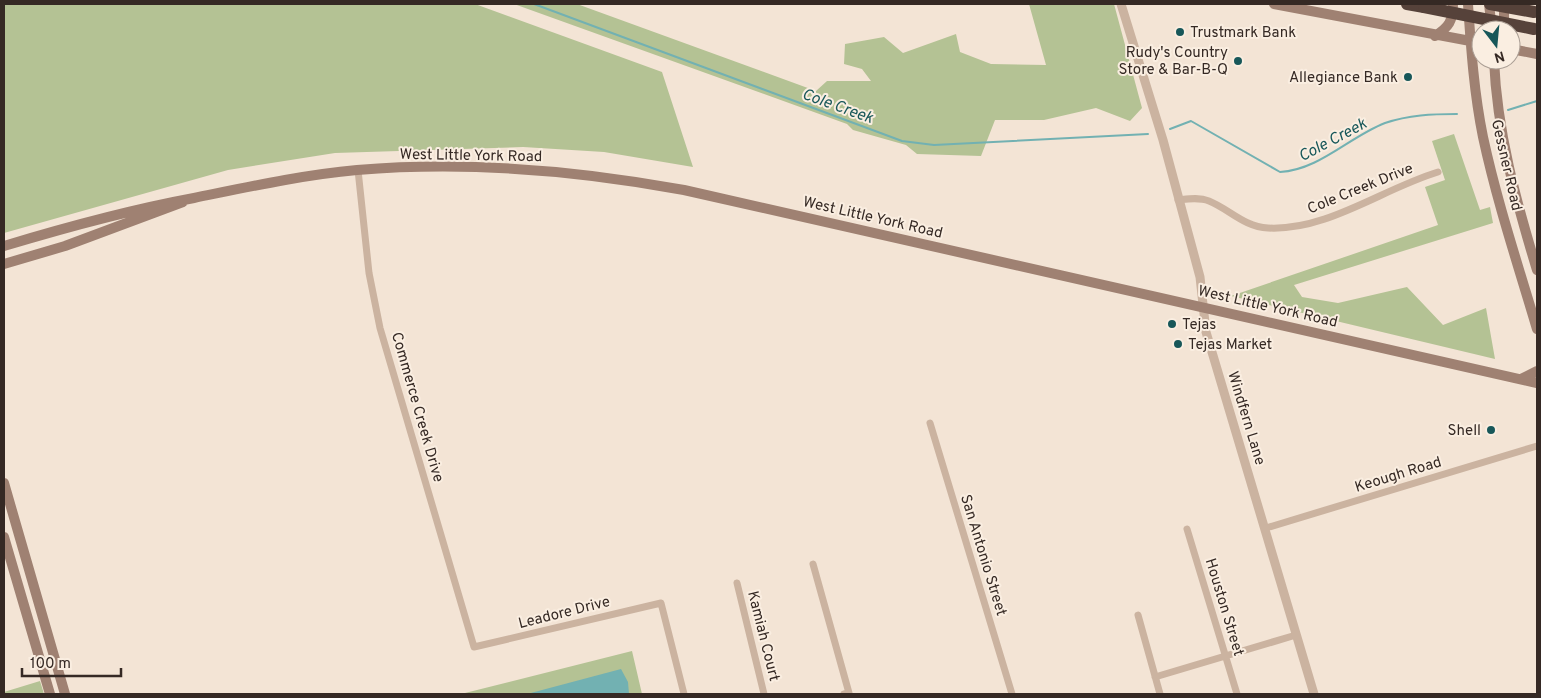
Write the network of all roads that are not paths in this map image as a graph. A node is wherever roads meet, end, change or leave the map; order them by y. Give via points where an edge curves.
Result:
1 (1121, 4) edge
2 (1274, 4) edge
3 (1407, 4) edge
4 (1453, 4) edge
5 (1468, 4) edge
6 (1490, 4) edge
7 (1504, 4) edge
8 (1536, 13) edge
9 (1471, 20) edge
10 (1491, 20) edge
11 (1504, 20) edge
12 (1536, 29) edge
13 (1435, 36) junction
14 (1471, 41) edge
15 (1521, 47) edge
16 (1532, 53) edge
17 (1475, 70) edge
18 (1494, 70) edge
19 (358, 170) junction
20 (1438, 172) dead end
21 (1512, 181) junction
22 (1496, 186) junction
23 (193, 198) junction
24 (1178, 200) junction
25 (4, 246) edge
26 (4, 264) edge
27 (1537, 269) edge
28 (1520, 272) junction
29 (1204, 306) junction
30 (1537, 329) edge
31 (1537, 371) edge
32 (1521, 379) junction
33 (1537, 383) edge
34 (930, 423) dead end
35 (1537, 446) edge
36 (4, 483) edge
37 (7, 508) edge
38 (1187, 528) dead end
39 (1266, 528) junction
40 (4, 537) edge
41 (813, 564) dead end
42 (737, 583) dead end
43 (41, 605) junction
44 (26, 609) junction
45 (1138, 615) dead end
46 (1296, 635) junction
47 (474, 647) joint
48 (1226, 657) junction
49 (1155, 677) junction
50 (61, 693) edge
51 (50, 694) edge
52 (684, 694) edge
53 (764, 694) edge
54 (846, 694) edge
55 (1012, 694) edge
56 (1160, 694) edge
57 (1237, 694) edge
58 (1314, 694) edge

1 - 24 street, Windfern Lane
2 - 13 main road
3 - 12 highway, bridge
4 - 13 main road via 1450,25
5 - 9 main road, Gessner Road
6 - 8 highway, bridge
6 - 10 main road
7 - 11 main road
13 - 14 main road
15 - 16 main road
17 - 22 main road, Gessner Road via 1483,137
18 - 21 main road, Gessner Road via 1495,92
19 - 23 main road, West Little York Road via 251,185
19 - 29 main road, West Little York Road via 447,166 516,168 622,178
19 - 47 street, Commerce Creek Drive via 368,273 380,328
20 - 24 street, Cole Creek Drive via 1397,186 1331,216 1290,227 1257,227 1209,201
21 - 22 main road
21 - 27 main road, Gessner Road
22 - 28 main road, Gessner Road
23 - 25 main road, West Little York Road via 144,207
23 - 26 main road, West Little York Road via 65,246
24 - 29 street, Windfern Lane via 1200,278
27 - 28 main road
28 - 30 main road, Gessner Road
29 - 32 main road, West Little York Road
29 - 39 street, Windfern Lane via 1206,332
31 - 32 main road
32 - 33 main road, West Little York Road
34 - 55 street, San Antonio Street
35 - 39 street, Keough Road
36 - 37 main road
37 - 43 main road
38 - 48 street, Houston Street
39 - 46 street, Windfern Lane
40 - 44 main road
41 - 54 street
42 - 53 street, Kamiah Court
43 - 44 main road
43 - 50 main road
44 - 51 main road
45 - 49 street
46 - 48 street
46 - 58 street, Windfern Lane
47 - 52 street, Leadore Drive via 661,603
48 - 49 street
48 - 57 street, Houston Street
49 - 56 street

